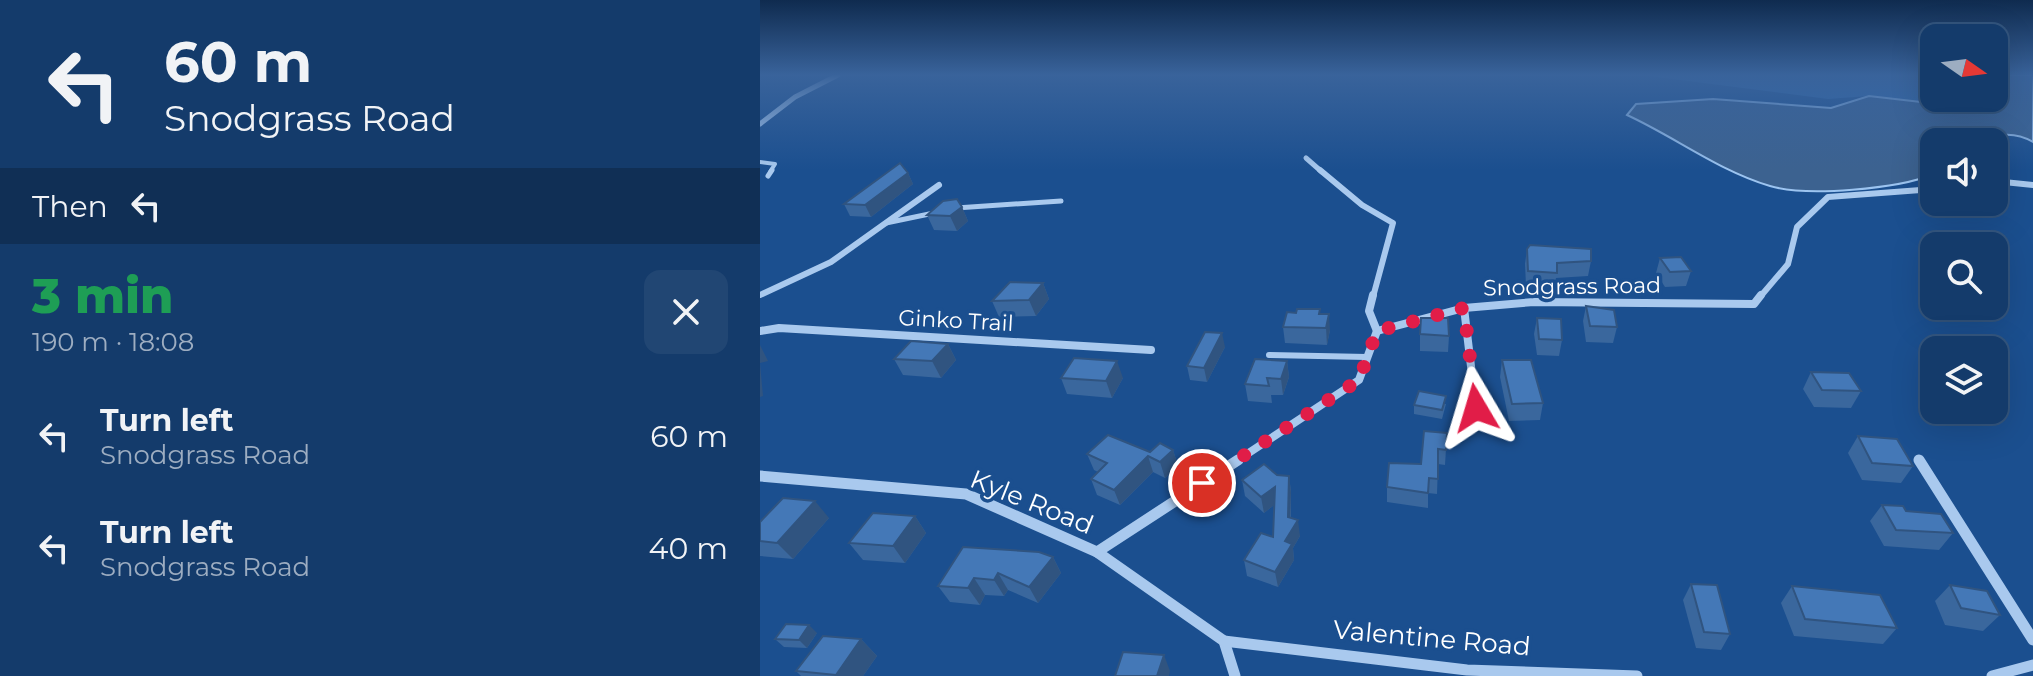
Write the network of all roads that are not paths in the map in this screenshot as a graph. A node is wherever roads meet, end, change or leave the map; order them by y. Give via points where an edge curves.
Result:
1 (783, 107) edge
2 (760, 124) edge
3 (1306, 158) dead end
4 (760, 162) edge
5 (768, 176) dead end
6 (2008, 182) edge
7 (939, 185) dead end
8 (2033, 185) edge
9 (1920, 190) edge
10 (1061, 201) dead end
11 (886, 223) junction
12 (760, 295) edge
13 (1464, 308) junction
14 (760, 331) edge
15 (1377, 331) junction
16 (1151, 350) dead end
17 (1269, 355) dead end
18 (1367, 357) junction
19 (1476, 408) dead end
20 (1919, 460) dead end
21 (760, 476) edge
22 (1097, 552) junction
23 (2033, 640) edge
24 (1224, 641) junction
25 (2033, 665) edge
26 (1467, 673) edge
27 (1235, 676) edge
28 (1637, 676) edge
29 (1992, 676) edge

1 - 2 street
3 - 15 street via 1362,205 1393,223 1369,311
4 - 5 lane via 775,164
6 - 8 street
7 - 11 street
9 - 13 street, Snodgrass Road via 1828,197 1797,227 1788,264 1754,304 1534,302
10 - 11 lane via 957,208
11 - 12 street via 829,264
13 - 15 street, Snodgrass Road
13 - 19 street
14 - 16 street, Ginko Trail
15 - 18 street
17 - 18 lane
18 - 22 street via 1359,380
20 - 23 street
21 - 22 street, Kyle Road via 966,494
22 - 24 street, Kyle Road
24 - 26 street, Valentine Road
24 - 27 street
25 - 29 street
26 - 28 street, Valentine Road

